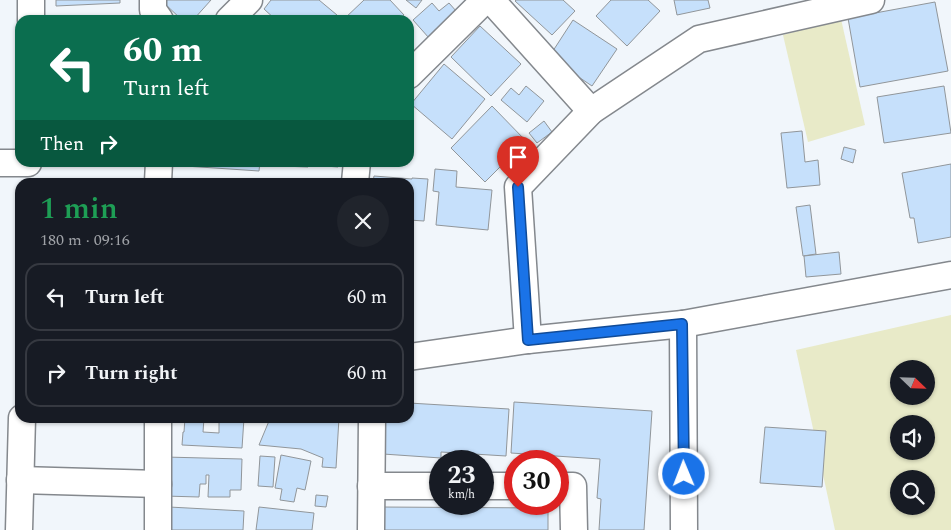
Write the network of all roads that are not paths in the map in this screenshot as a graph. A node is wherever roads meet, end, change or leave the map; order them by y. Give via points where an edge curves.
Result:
1 (31, 0) edge
2 (153, 0) edge
3 (248, 0) edge
4 (485, 0) edge
5 (491, 0) edge
6 (871, 0) edge
7 (31, 15) edge
8 (156, 15) edge
9 (234, 15) edge
10 (414, 69) edge
11 (591, 111) junction
12 (0, 162) edge
13 (15, 163) edge
14 (951, 275) edge
15 (682, 324) junction
16 (528, 340) junction
17 (414, 356) edge
18 (22, 423) edge
19 (158, 423) edge
20 (372, 423) edge
21 (20, 480) junction
22 (158, 484) junction
23 (371, 486) junction
24 (429, 486) edge
25 (569, 486) edge
26 (19, 530) edge
27 (158, 530) edge
28 (370, 530) edge
29 (574, 530) edge
30 (684, 530) edge

1 - 7 street
2 - 8 street
3 - 9 street
4 - 10 street
5 - 11 street
6 - 11 street via 699,39
11 - 16 street via 518,187
12 - 13 street
14 - 15 street
15 - 16 street
15 - 30 street
16 - 17 street
18 - 21 street
19 - 22 street
20 - 23 street
21 - 22 street
21 - 26 street
22 - 27 street
23 - 24 street
23 - 28 street
25 - 29 street via 572,486

